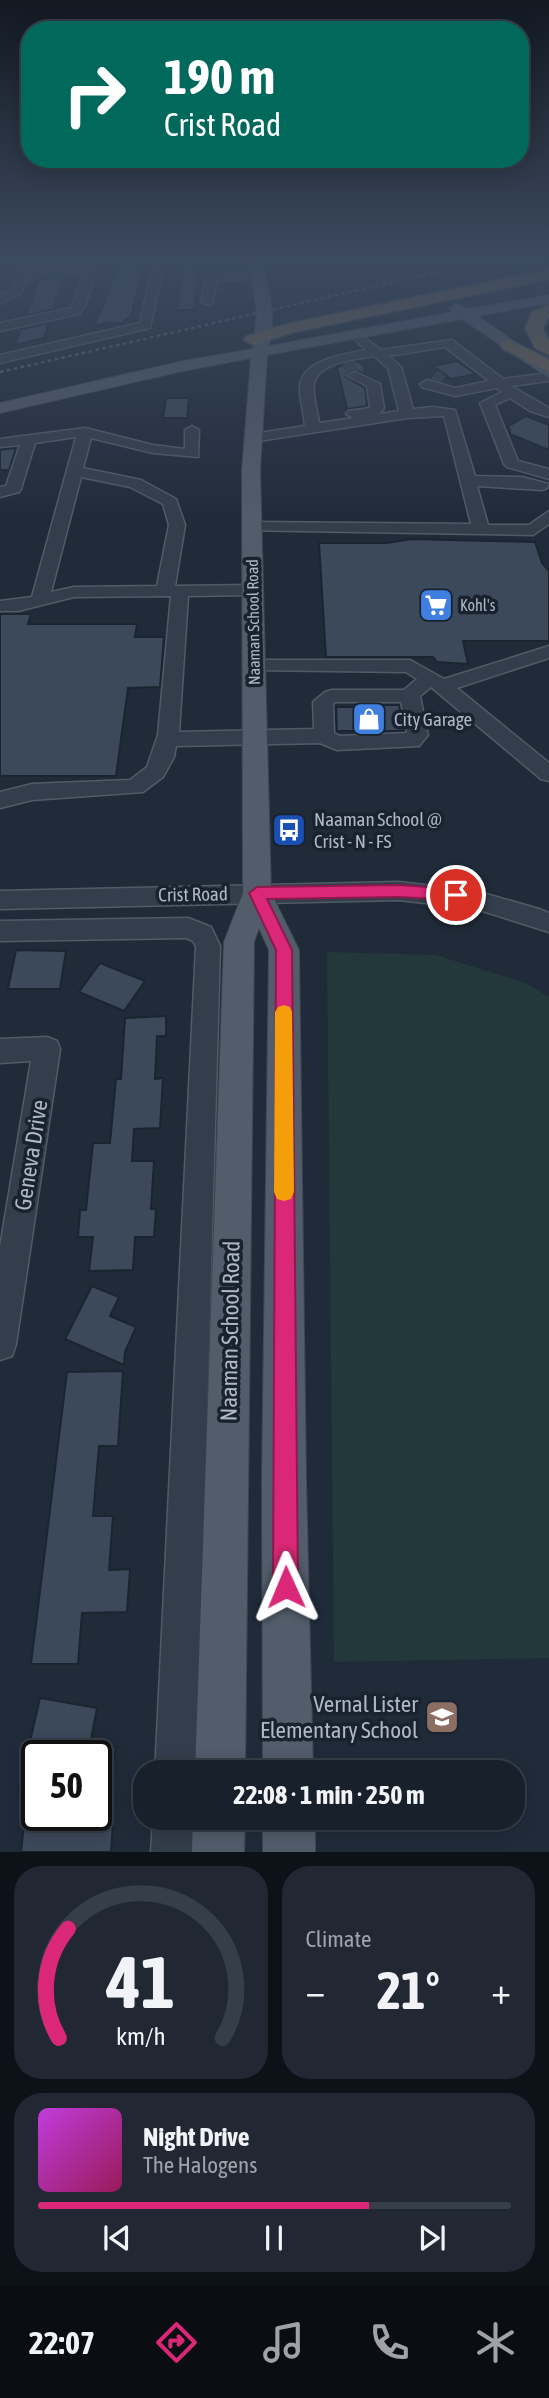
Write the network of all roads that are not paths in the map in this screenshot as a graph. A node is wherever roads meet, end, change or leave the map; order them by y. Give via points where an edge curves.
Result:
1 (58, 345) edge
2 (236, 345) edge
3 (244, 345) edge
4 (261, 345) edge
5 (369, 345) edge
6 (435, 345) edge
7 (451, 345) edge
8 (509, 345) joint
9 (404, 351) junction
10 (381, 356) junction
11 (0, 359) edge
12 (549, 366) edge
13 (353, 367) junction
14 (549, 375) edge
15 (310, 377) junction
16 (505, 388) junction
17 (0, 393) edge
18 (0, 408) edge
19 (549, 413) edge
20 (355, 415) junction
21 (407, 415) junction
22 (318, 416) junction
23 (192, 430) dead end
24 (85, 432) junction
25 (253, 438) junction
26 (29, 439) junction
27 (0, 443) edge
28 (75, 472) junction
29 (549, 474) edge
30 (468, 481) junction
31 (549, 487) edge
32 (0, 492) edge
33 (549, 516) edge
34 (251, 527) junction
35 (481, 530) junction
36 (533, 530) junction
37 (549, 537) edge
38 (252, 590) junction
39 (172, 591) junction
40 (40, 600) junction
41 (0, 606) edge
42 (549, 652) edge
43 (254, 666) junction
44 (437, 682) junction
45 (410, 696) junction
46 (324, 736) junction
47 (255, 737) junction
48 (167, 739) junction
49 (549, 774) edge
50 (0, 800) edge
51 (257, 893) junction
52 (0, 900) edge
53 (549, 923) edge
54 (0, 931) edge
55 (0, 1051) edge
56 (11, 1208) edge
57 (0, 1344) edge
58 (177, 1760) edge
59 (220, 1760) edge
60 (288, 1760) edge
61 (174, 1830) edge
62 (219, 1830) edge
63 (289, 1830) edge
64 (173, 1852) edge
65 (218, 1852) edge
66 (289, 1852) edge

1 - 11 street
2 - 17 main road
3 - 18 main road
4 - 25 main road, Naaman School Road
5 - 10 street
6 - 9 street
7 - 16 street
8 - 12 highway
8 - 14 main road
9 - 10 street
9 - 16 street via 430,378 455,392
10 - 13 street
10 - 13 street
10 - 21 street via 394,367
13 - 15 street
13 - 15 street
13 - 20 street via 373,384 377,408 372,414
14 - 16 street
15 - 22 street via 307,384
16 - 19 street
16 - 29 street via 487,403 512,464
20 - 22 street
20 - 22 street
21 - 22 street
21 - 30 street via 450,413
22 - 25 street
23 - 24 street via 193,454
24 - 26 street
24 - 28 street
25 - 34 main road, Naaman School Road
26 - 27 street
26 - 32 street via 13,489
28 - 39 street via 146,486 170,502 177,525
28 - 40 street
30 - 31 street
30 - 35 street
33 - 36 street
34 - 35 street
34 - 38 main road, Naaman School Road
35 - 36 street
36 - 37 street
38 - 39 street
38 - 43 main road, Naaman School Road
39 - 40 street via 74,592
39 - 48 street
40 - 41 street
42 - 44 street
43 - 44 street via 410,666
43 - 47 main road, Naaman School Road
44 - 45 street via 415,688
44 - 49 street
45 - 46 street via 325,698
45 - 46 street via 418,735 412,741 337,743
46 - 47 street
47 - 48 street
47 - 51 main road, Naaman School Road
48 - 50 street via 155,772 135,787 32,792
51 - 52 street, Crist Road
51 - 53 street, Crist Road via 456,895 515,908
51 - 59 main road, Naaman School Road via 239,942
51 - 60 main road, Naaman School Road via 284,950
54 - 58 street via 188,929 202,934 208,946
55 - 56 street, Geneva Drive via 47,1049
56 - 57 street, Geneva Drive
61 - 64 street
62 - 65 main road
63 - 66 main road

